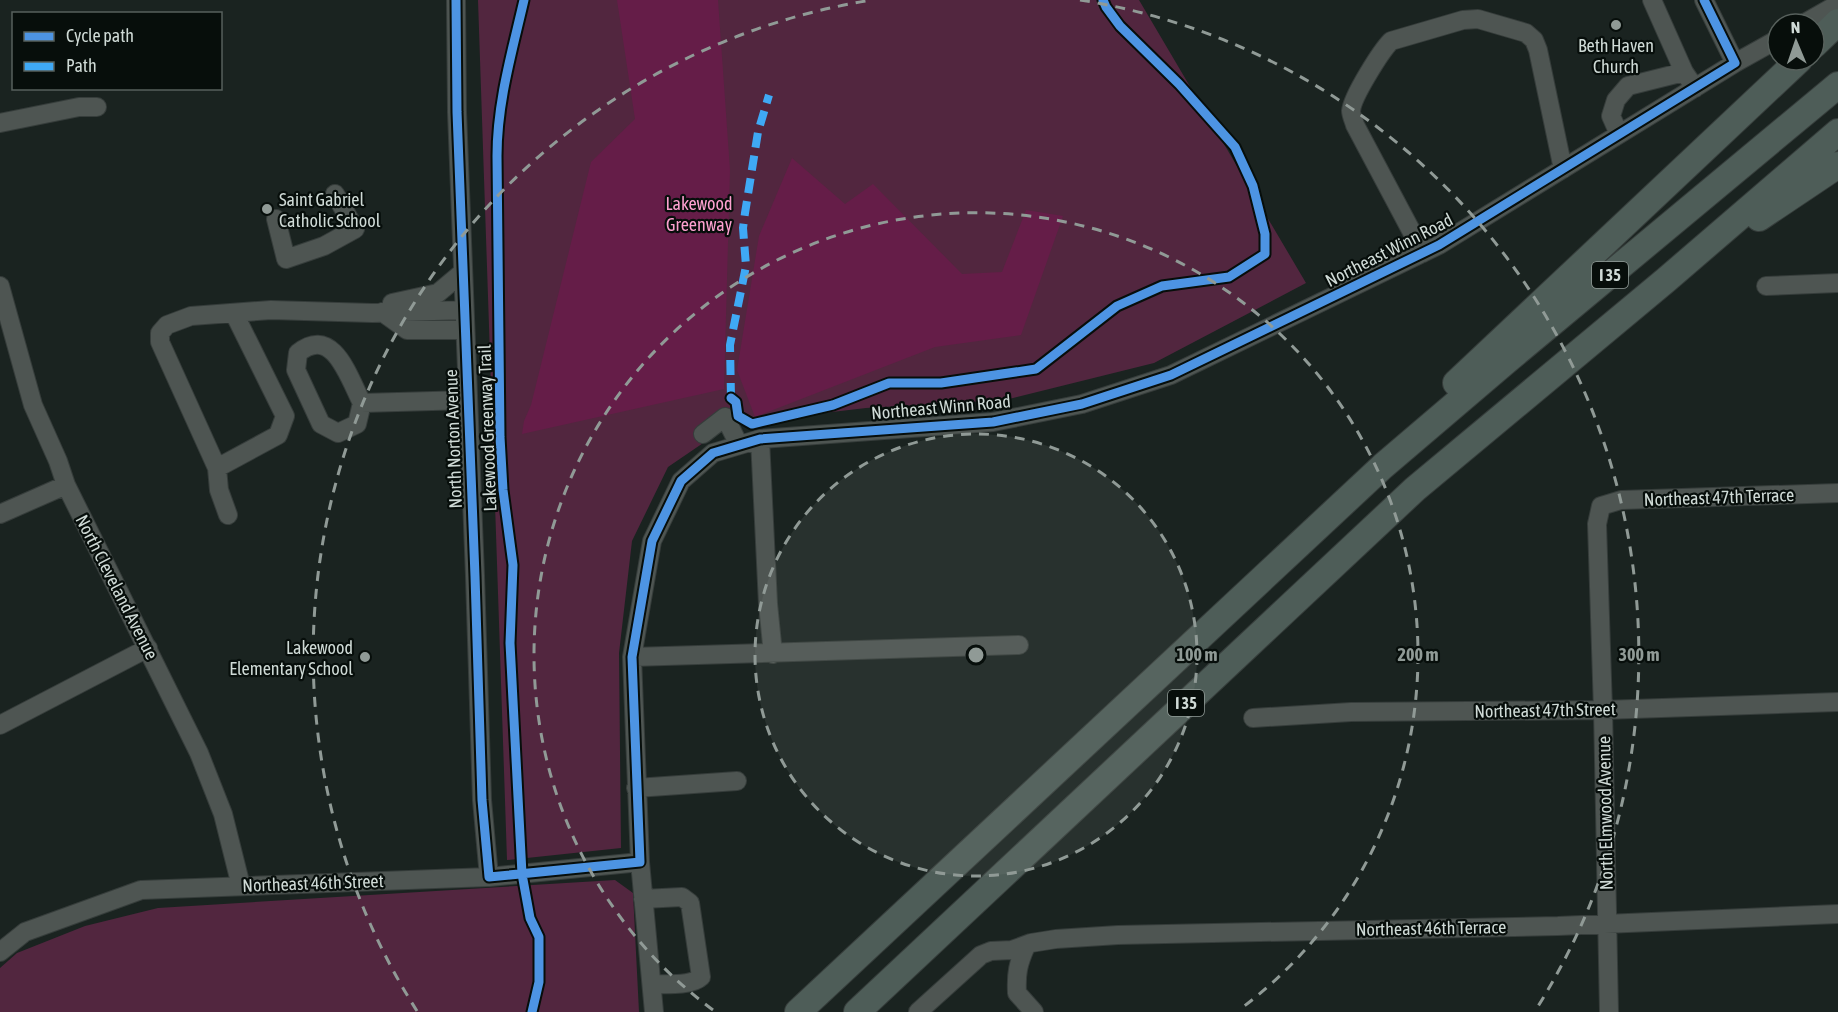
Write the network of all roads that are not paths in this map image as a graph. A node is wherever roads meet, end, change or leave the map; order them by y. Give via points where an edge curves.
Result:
1 (456, 0) edge
2 (1652, 0) edge
3 (1704, 0) edge
4 (1838, 4) edge
5 (1824, 12) edge
6 (1838, 22) edge
7 (1826, 34) edge
8 (1766, 46) edge
9 (1735, 63) junction
10 (1684, 72) junction
11 (1785, 72) edge
12 (1838, 85) edge
13 (1695, 88) junction
14 (97, 107) dead end
15 (0, 123) edge
16 (1838, 132) edge
17 (1619, 134) junction
18 (1838, 165) edge
19 (1563, 169) junction
20 (335, 194) dead end
21 (276, 219) dead end
22 (1423, 253) junction
23 (463, 272) junction
24 (1666, 280) junction
25 (1838, 284) edge
26 (0, 286) edge
27 (1766, 286) dead end
28 (464, 310) junction
29 (382, 312) junction
30 (234, 313) junction
31 (3, 314) edge
32 (465, 330) junction
33 (468, 400) junction
34 (362, 403) junction
35 (703, 434) dead end
36 (760, 439) junction
37 (739, 445) junction
38 (1383, 466) junction
39 (217, 468) junction
40 (66, 485) junction
41 (1838, 493) edge
42 (1601, 506) joint
43 (0, 514) edge
44 (228, 515) dead end
45 (1018, 645) dead end
46 (148, 648) junction
47 (773, 654) junction
48 (632, 657) junction
49 (1838, 702) edge
50 (1603, 710) junction
51 (1253, 718) dead end
52 (0, 725) edge
53 (737, 781) dead end
54 (636, 788) junction
55 (640, 862) junction
56 (489, 877) junction
57 (241, 885) junction
58 (643, 899) junction
59 (1838, 914) edge
60 (1607, 924) junction
61 (1026, 946) junction
62 (0, 952) edge
63 (652, 984) junction
64 (654, 1012) edge
65 (798, 1012) edge
66 (857, 1012) edge
67 (918, 1012) edge
68 (1034, 1012) edge
69 (1609, 1012) edge

1 - 23 street, North Norton Avenue
2 - 10 street
3 - 9 street
4 - 5 street
6 - 7 highway
8 - 9 street, Northeast Winn Road
9 - 13 street, Northeast Winn Road
10 - 13 street
10 - 17 street via 1629,86 1616,100 1611,116
11 - 38 highway via 1422,415
12 - 38 highway, I 35
13 - 17 street, Northeast Winn Road
14 - 15 street
16 - 24 highway, I 35
17 - 19 street, Northeast Winn Road
18 - 24 highway
19 - 22 street, Northeast Winn Road
19 - 22 street via 1538,50 1526,33 1478,19 1391,41 1354,99 1351,111 1354,125
20 - 21 street via 355,229 324,246 286,259
22 - 36 street, Northeast Winn Road via 1171,375 1082,404 993,422
23 - 28 street, North Norton Avenue
23 - 29 street via 438,293 392,303
24 - 66 highway, I 35 via 1415,489
25 - 27 street
26 - 31 street, North Cleveland Avenue
28 - 29 street
28 - 32 street, North Norton Avenue
29 - 30 street
29 - 32 street via 407,330
30 - 39 street via 285,416 278,435
30 - 39 street via 191,316 167,325 160,333 160,342
31 - 40 street, North Cleveland Avenue via 15,337 33,405
32 - 33 street, North Norton Avenue
33 - 34 street
33 - 56 street, North Norton Avenue via 482,800
34 - 34 street via 337,353 322,344 308,345 298,353 296,370 321,424 338,433 357,424
35 - 37 street via 725,417
36 - 37 street, Northeast Winn Road
36 - 47 street
37 - 48 street, Northeast Winn Road via 713,453 681,481 652,541
38 - 65 highway, I 35
39 - 44 street via 219,490
40 - 43 street
40 - 46 street, North Cleveland Avenue
41 - 42 street, Northeast 47th Terrace via 1621,500
42 - 50 street, North Elmwood Avenue via 1597,524
45 - 47 street
46 - 52 street
46 - 57 street, North Cleveland Avenue via 211,780
47 - 48 street
48 - 54 street, Northeast Winn Road
49 - 50 street, Northeast 47th Street
50 - 51 street, Northeast 47th Street via 1351,712
50 - 60 street, North Elmwood Avenue
53 - 54 street
54 - 55 street, Northeast Winn Road
55 - 56 street, Northeast 46th Street
55 - 58 street, Northeast Winn Road
56 - 57 street, Northeast 46th Street
57 - 62 street, Northeast 46th Street via 141,891 25,932
58 - 63 street, Northeast Winn Road
58 - 63 street via 682,897 690,903 701,977 692,982
59 - 60 street, Northeast 46th Terrace
60 - 61 street, Northeast 46th Terrace via 1118,935 1056,939
60 - 69 street, North Elmwood Avenue
61 - 67 street, Northeast 46th Terrace via 981,955
61 - 68 street via 1016,972 1017,993
63 - 64 street, Northeast Winn Road

